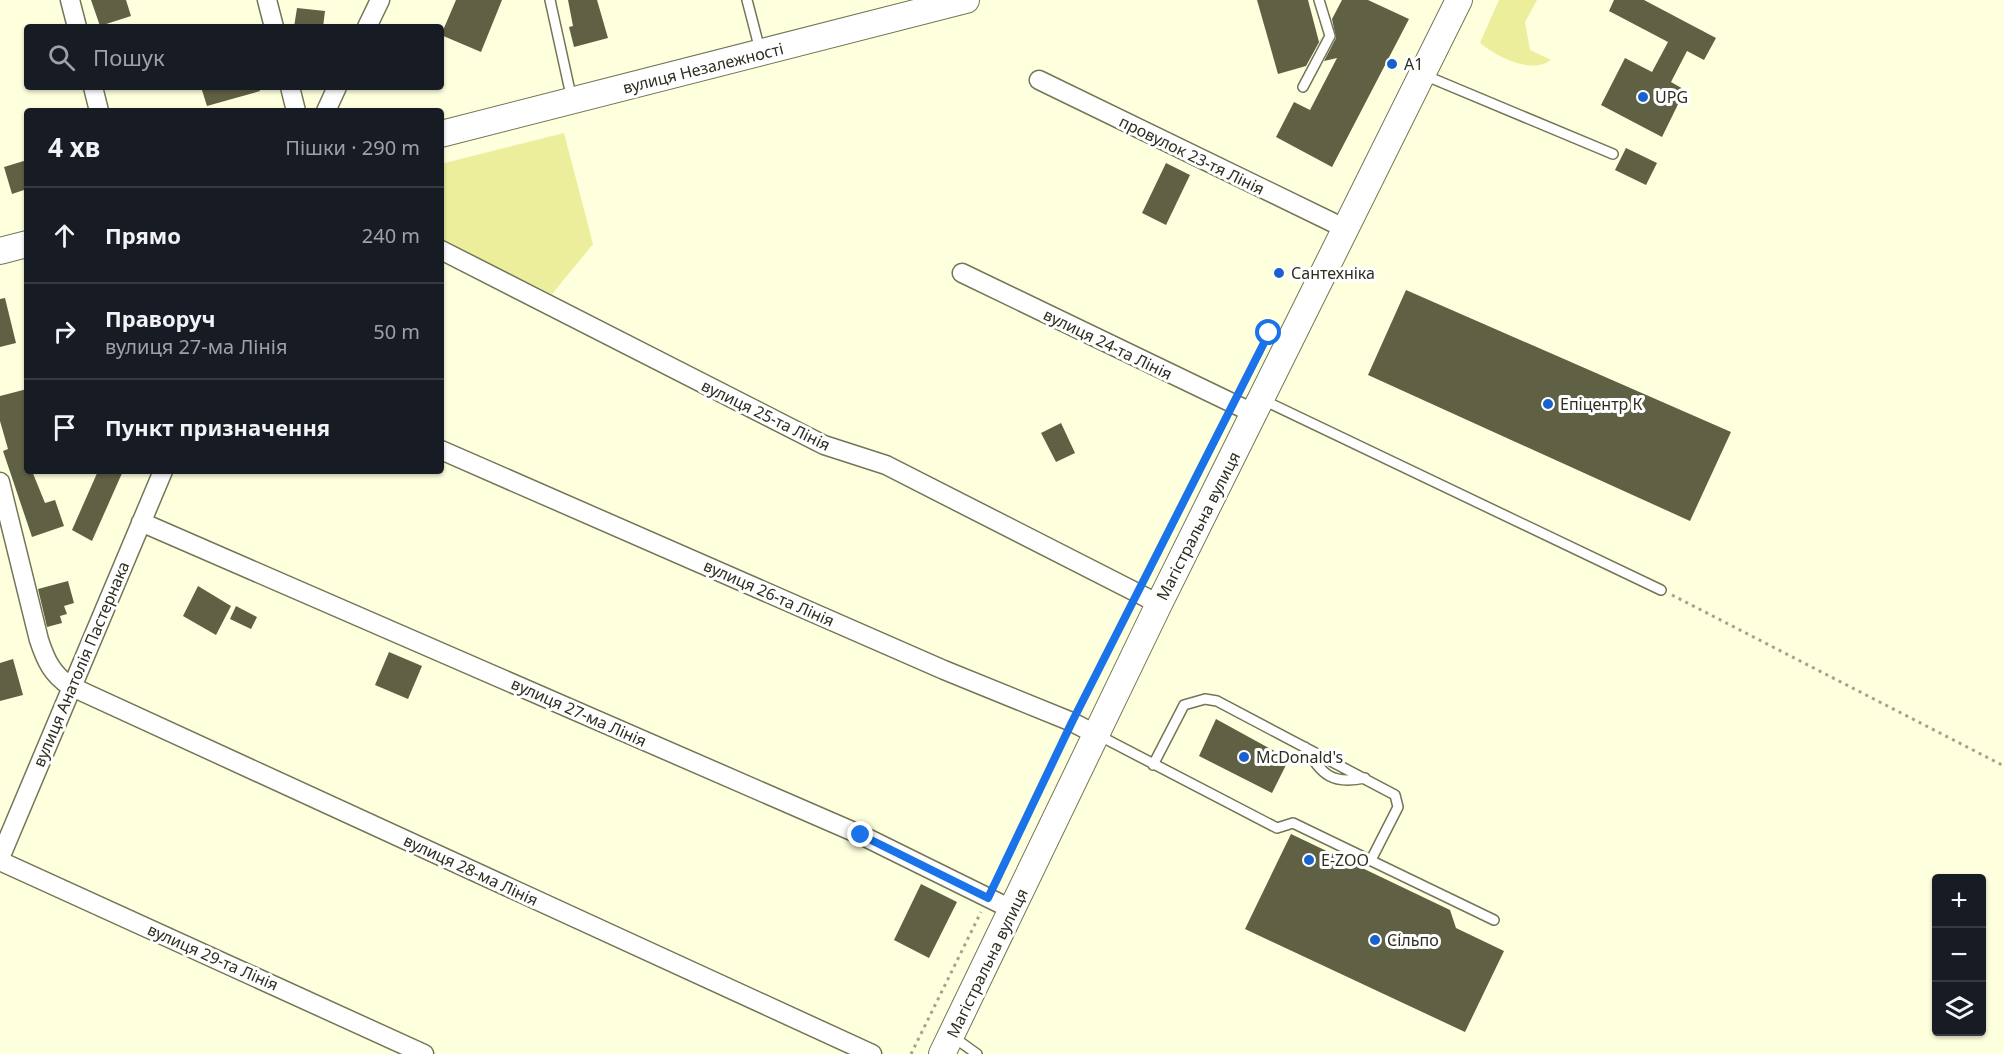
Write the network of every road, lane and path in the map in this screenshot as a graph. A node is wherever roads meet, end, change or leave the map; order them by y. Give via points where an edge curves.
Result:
1 (70, 0) edge
2 (267, 0) edge
3 (380, 0) edge
4 (550, 0) edge
5 (747, 0) edge
6 (966, 0) edge
7 (1319, 0) edge
8 (1459, 0) edge
9 (923, 5) edge
10 (76, 24) edge
11 (273, 24) edge
12 (368, 24) edge
13 (761, 53) junction
14 (1422, 74) junction
15 (1039, 80) dead end
16 (1303, 87) dead end
17 (94, 90) edge
18 (291, 90) edge
19 (336, 90) edge
20 (572, 101) junction
21 (98, 108) edge
22 (295, 108) edge
23 (328, 108) edge
24 (444, 133) edge
25 (1613, 154) dead end
26 (1346, 229) junction
27 (24, 245) edge
28 (0, 251) edge
29 (444, 252) edge
30 (962, 273) dead end
31 (1258, 407) junction
32 (444, 451) edge
33 (162, 474) edge
34 (0, 482) edge
35 (141, 522) junction
36 (1170, 530) dead end
37 (1661, 590) joint
38 (1148, 599) junction
39 (70, 686) junction
40 (1072, 722) junction
41 (1097, 735) junction
42 (1304, 746) junction
43 (1153, 765) junction
44 (2004, 766) edge
45 (1365, 778) junction
46 (1, 851) edge
47 (1371, 860) junction
48 (988, 898) junction
49 (1013, 910) junction
50 (1494, 920) dead end
51 (947, 1045) edge
52 (424, 1054) edge
53 (872, 1054) edge
54 (911, 1054) edge
55 (977, 1054) edge

1 - 10 street
2 - 11 street
3 - 12 street
4 - 20 lane
5 - 13 lane
6 - 9 main road, вулиця Незалежності
7 - 16 lane via 1329,36
8 - 14 main road, Магістральна вулиця
9 - 13 main road, вулиця Незалежності
13 - 20 main road, вулиця Незалежності
14 - 25 lane
14 - 26 main road, Магістральна вулиця
15 - 26 street, провулок 23-тя Лінія
17 - 21 street
18 - 22 street
19 - 23 street
20 - 24 main road, вулиця Незалежності
26 - 31 main road, Магістральна вулиця
27 - 28 main road
29 - 38 street, вулиця 25-та Лінія via 824,445 886,465
30 - 31 street, вулиця 24-та Лінія
31 - 37 lane
31 - 38 main road, Магістральна вулиця
32 - 40 street, вулиця 26-та Лінія
33 - 35 street, вулиця Анатолія Пастернака
34 - 39 street, вулиця 28-ма Лінія via 46,660 56,677
35 - 39 street, вулиця Анатолія Пастернака
35 - 48 street, вулиця 27-ма Лінія via 861,835
36 - 38 path
37 - 44 path
38 - 40 path
38 - 41 main road, Магістральна вулиця
39 - 46 street, вулиця Анатолія Пастернака
39 - 53 street, вулиця 28-ма Лінія
40 - 41 street, вулиця 26-та Лінія
40 - 48 path
41 - 43 lane
41 - 49 main road, Магістральна вулиця
42 - 43 lane via 1217,701 1205,699 1184,705
42 - 45 lane
42 - 45 lane via 1322,772 1341,782
43 - 47 lane via 1277,828 1293,823
45 - 47 lane via 1389,790 1398,800
46 - 52 street, вулиця 29-та Лінія
47 - 50 lane
48 - 49 street, вулиця 27-ма Лінія
48 - 54 path
49 - 51 main road, Магістральна вулиця
51 - 55 lane

